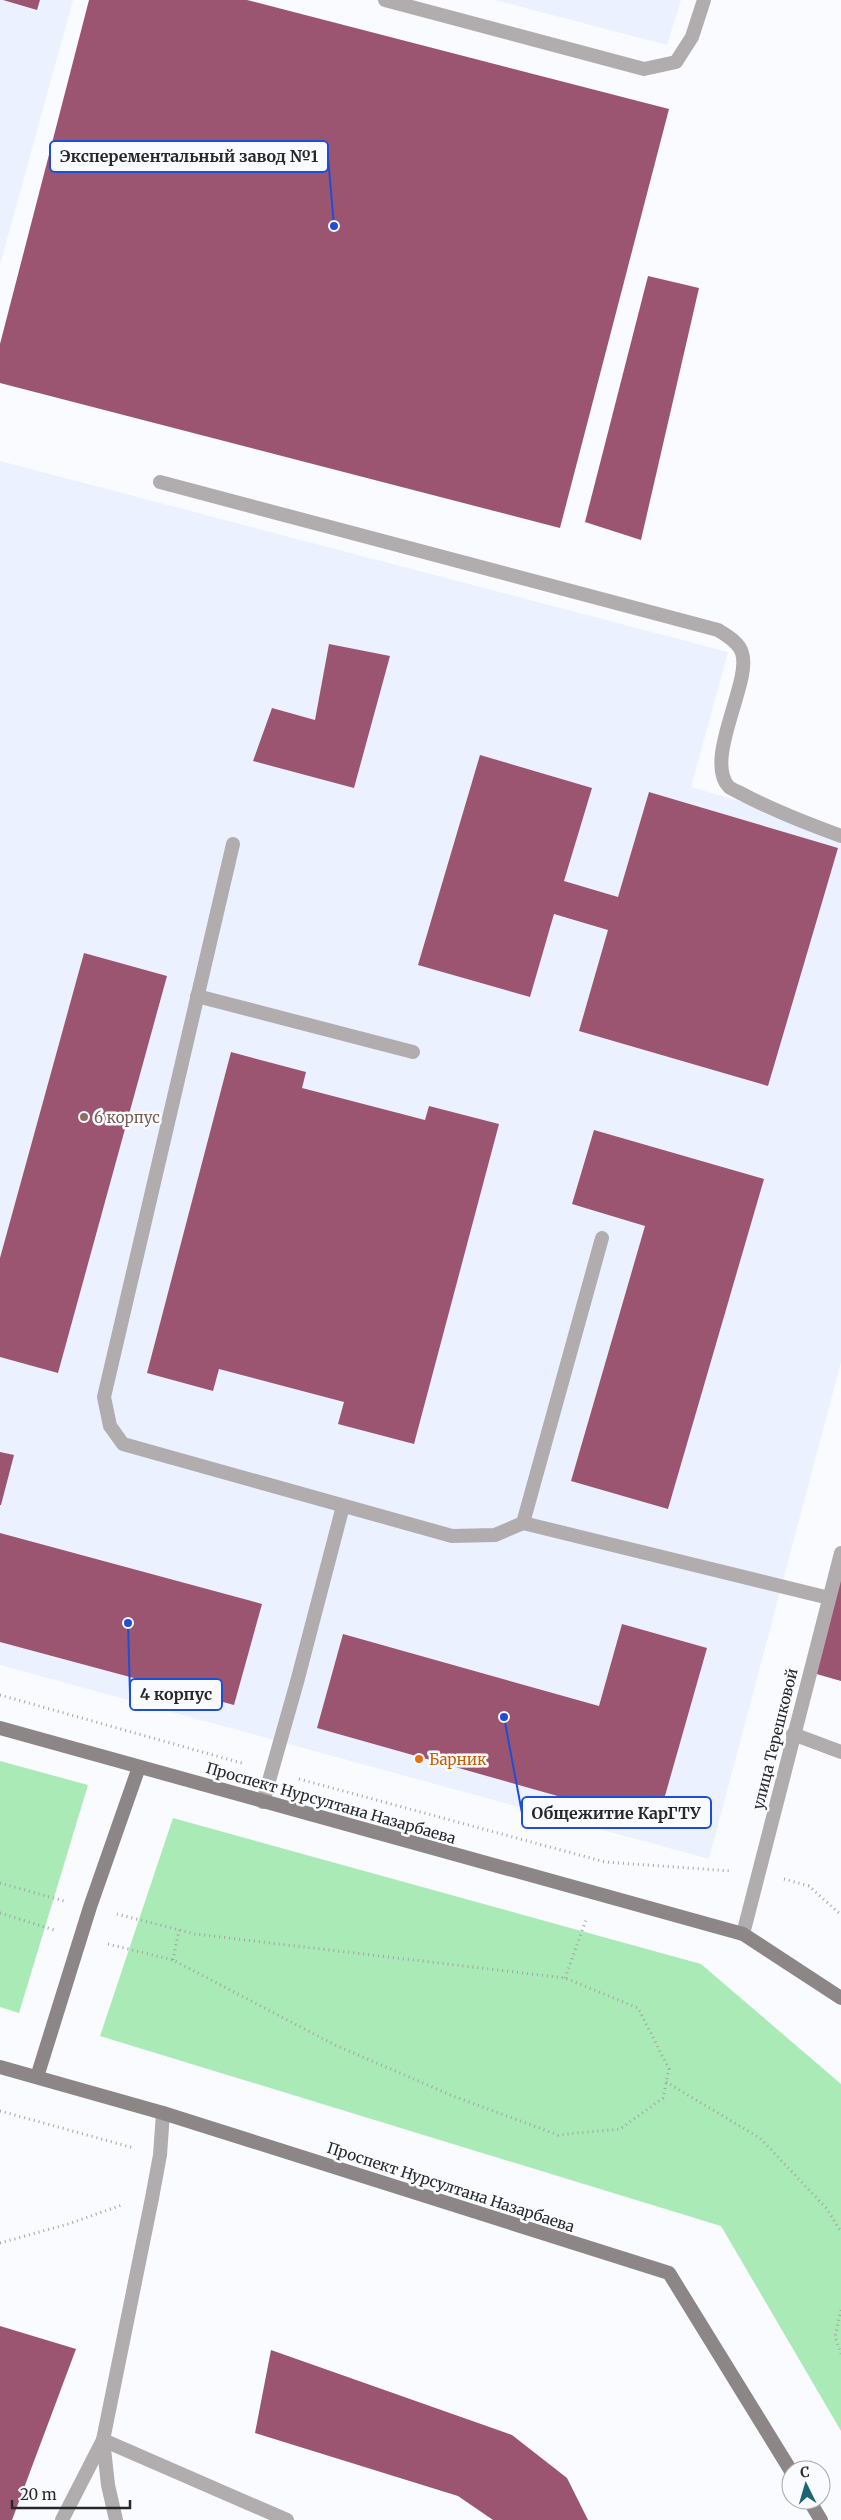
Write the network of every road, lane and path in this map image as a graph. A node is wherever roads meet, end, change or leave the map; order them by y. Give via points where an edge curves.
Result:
1 (385, 0) edge
2 (704, 0) edge
3 (160, 482) dead end
4 (841, 836) edge
5 (233, 844) dead end
6 (197, 996) junction
7 (413, 1052) dead end
8 (602, 1238) dead end
9 (343, 1506) junction
10 (523, 1523) junction
11 (841, 1553) edge
12 (829, 1598) junction
13 (0, 1695) edge
14 (0, 1728) edge
15 (793, 1734) junction
16 (841, 1752) edge
17 (139, 1767) junction
18 (271, 1771) junction
19 (263, 1802) junction
20 (758, 1872) junction
21 (0, 1883) edge
22 (90, 1907) junction
23 (0, 1913) edge
24 (841, 1915) edge
25 (179, 1930) junction
26 (743, 1934) junction
27 (80, 1938) junction
28 (173, 1960) junction
29 (841, 1998) edge
30 (0, 2067) edge
31 (36, 2077) junction
32 (666, 2082) junction
33 (0, 2111) edge
34 (163, 2113) junction
35 (160, 2155) junction
36 (153, 2194) junction
37 (841, 2232) edge
38 (0, 2243) edge
39 (841, 2310) edge
40 (841, 2354) edge
41 (103, 2440) junction
42 (784, 2460) edge
43 (62, 2520) edge
44 (116, 2520) edge
45 (287, 2520) edge

1 - 2 street via 644,69 676,62 692,37
3 - 4 street via 718,630 731,638 742,653 742,671 724,742 723,774 729,787 777,812
5 - 6 street
6 - 7 street
6 - 9 street via 104,1397 110,1426 123,1444
8 - 10 street
9 - 10 street via 452,1536 495,1535
9 - 18 street
10 - 12 street
11 - 12 street, улица Терешковой
12 - 15 street, улица Терешковой
13 - 18 path
14 - 17 main road, Проспект Нурсултана Назарбаева
15 - 16 street
15 - 20 street, улица Терешковой
17 - 19 main road, Проспект Нурсултана Назарбаева
17 - 22 main road
18 - 19 street
18 - 20 path via 605,1862
19 - 26 main road, Проспект Нурсултана Назарбаева
20 - 24 path via 808,1886
20 - 26 street, улица Терешковой
21 - 22 path
22 - 25 path
22 - 27 main road
23 - 27 path
25 - 28 path
25 - 32 path via 565,1978 638,2008 669,2069
26 - 29 main road, Проспект Нурсултана Назарбаева
27 - 28 path
27 - 31 main road
28 - 32 path via 335,2045 453,2096 558,2135 620,2129 663,2098
30 - 31 main road, Проспект Нурсултана Назарбаева
31 - 34 main road, Проспект Нурсултана Назарбаева
32 - 37 path via 760,2138 827,2209
33 - 35 path
34 - 35 street
34 - 42 main road, Проспект Нурсултана Назарбаева via 669,2273
35 - 36 street
36 - 38 path via 68,2224
36 - 41 street
39 - 40 path via 835,2337
41 - 43 street
41 - 44 street
41 - 45 street

